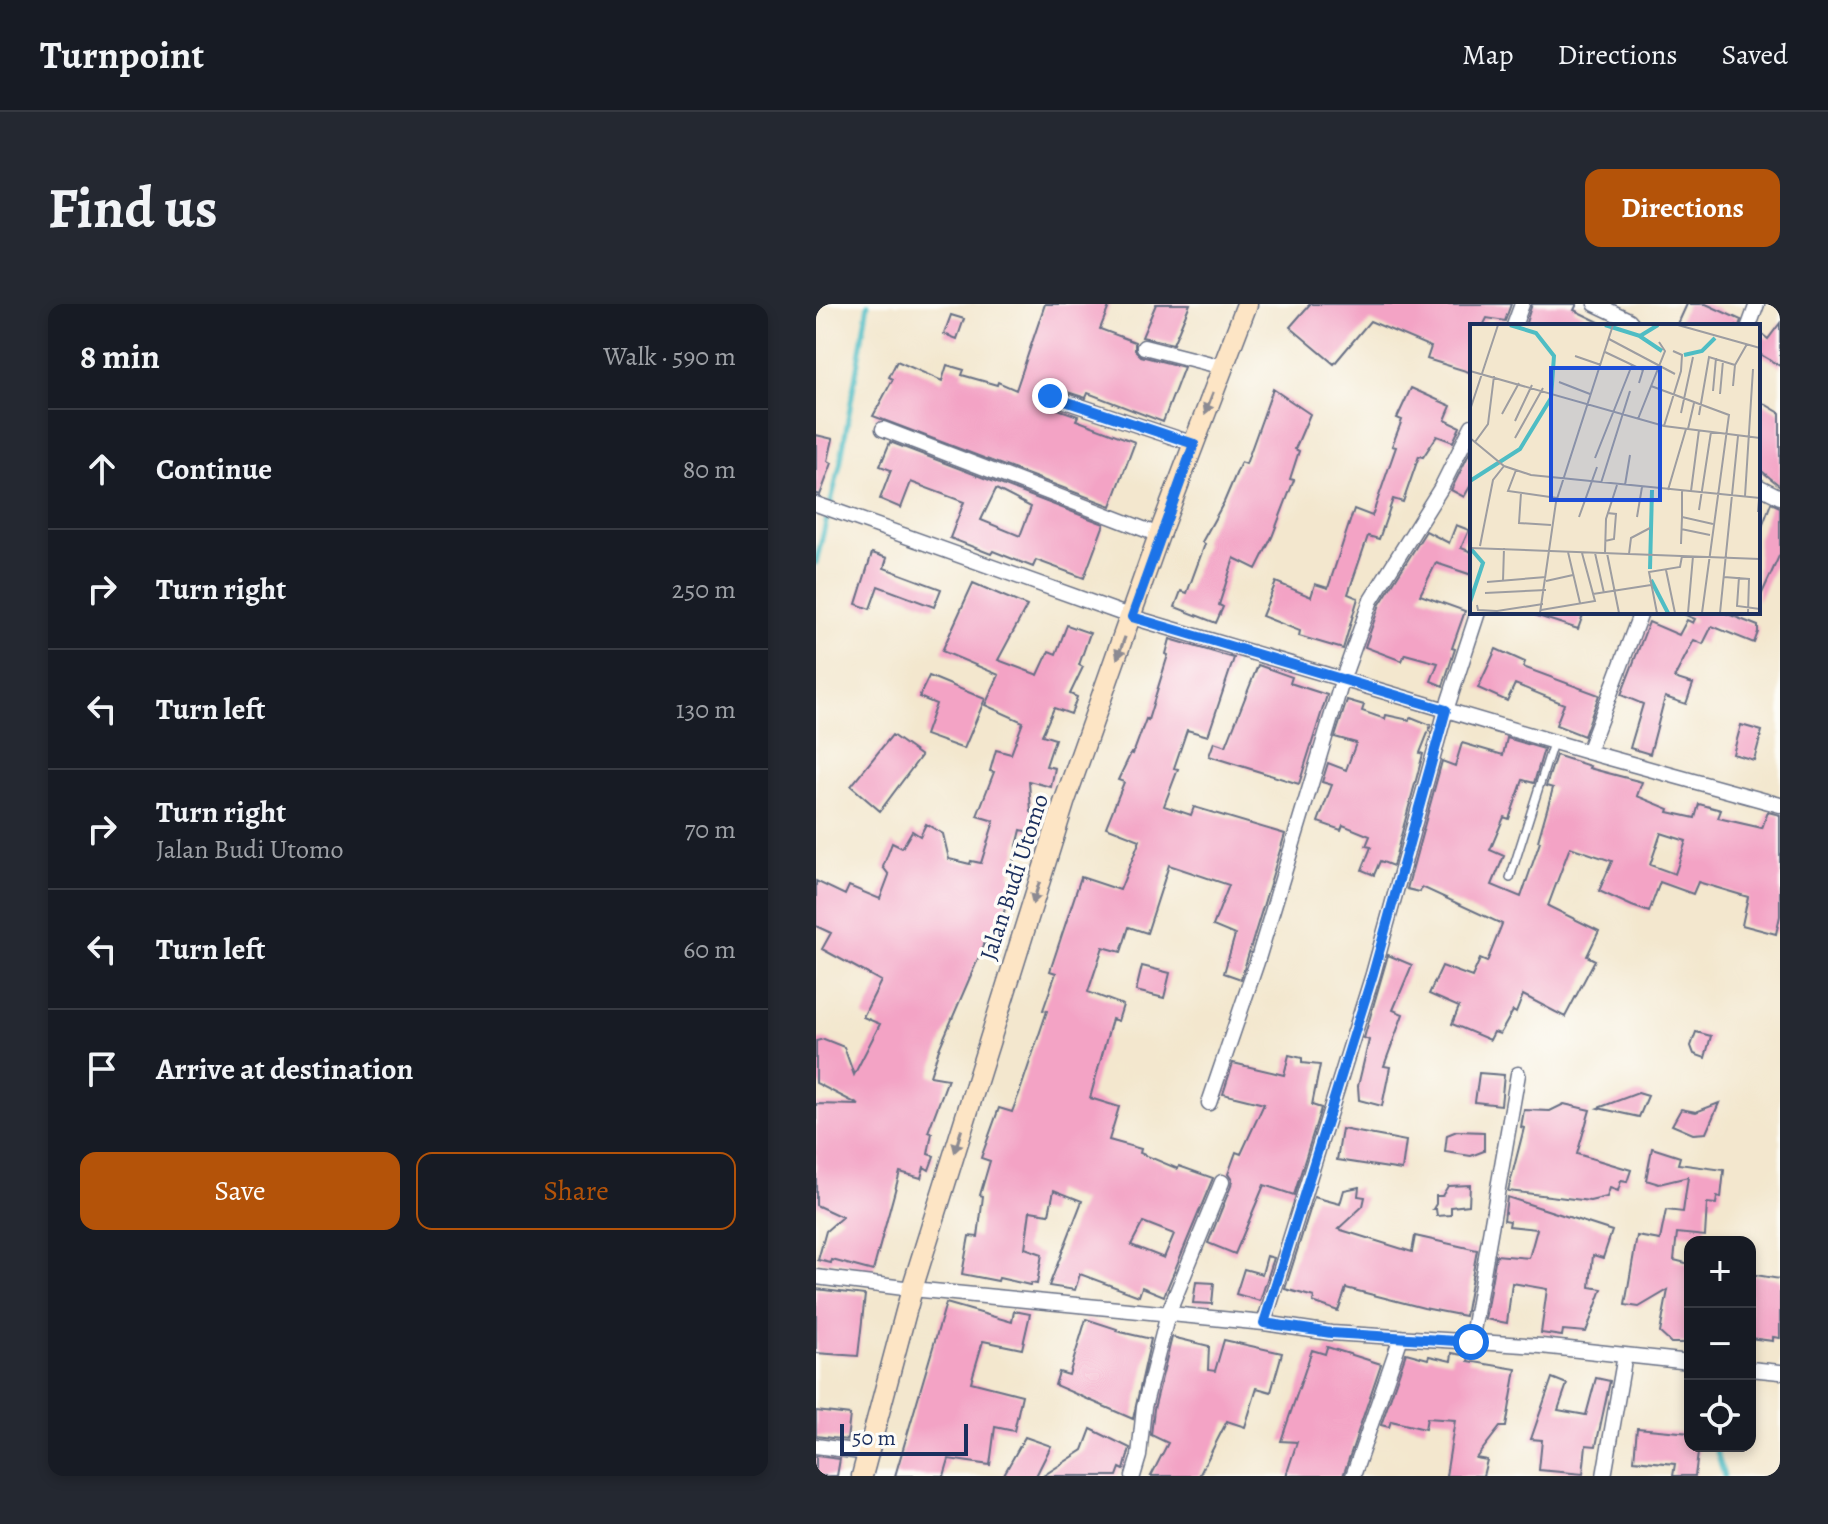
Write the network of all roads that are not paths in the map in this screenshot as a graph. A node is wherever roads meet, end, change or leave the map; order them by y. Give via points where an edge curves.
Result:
1 (1247, 304) edge
2 (1522, 304) edge
3 (1595, 304) edge
4 (1757, 304) edge
5 (1515, 324) edge
6 (1632, 324) edge
7 (1750, 324) edge
8 (1144, 347) dead end
9 (1223, 367) junction
10 (1050, 396) dead end
11 (883, 429) dead end
12 (1470, 430) edge
13 (1194, 444) junction
14 (1760, 487) edge
15 (1780, 497) edge
16 (816, 504) edge
17 (1159, 535) junction
18 (1477, 614) edge
19 (1640, 614) edge
20 (1132, 617) junction
21 (1343, 678) junction
22 (1446, 710) junction
23 (1554, 741) junction
24 (1588, 752) junction
25 (1780, 805) edge
26 (1510, 878) dead end
27 (1518, 1074) dead end
28 (1209, 1103) dead end
29 (1222, 1182) dead end
30 (816, 1277) edge
31 (912, 1289) junction
32 (1168, 1314) junction
33 (1264, 1323) junction
34 (1401, 1337) junction
35 (1471, 1342) junction
36 (1625, 1355) junction
37 (1684, 1361) edge
38 (1756, 1370) edge
39 (1780, 1372) edge
40 (816, 1446) edge
41 (869, 1453) junction
42 (862, 1476) edge
43 (1133, 1476) edge
44 (1353, 1476) edge
45 (1604, 1476) edge

1 - 9 street, Jalan Budi Utomo
2 - 5 street
3 - 6 street
4 - 7 street
8 - 9 street
9 -> 13 street, Jalan Budi Utomo
10 - 13 street
11 - 17 street
12 - 21 street via 1441,488 1371,600
13 - 17 street, Jalan Budi Utomo
14 - 15 street
16 - 20 street
17 - 20 street, Jalan Budi Utomo
18 - 22 street
19 - 24 street
20 - 21 street
20 -> 31 street, Jalan Budi Utomo via 1064,803
21 - 22 street
21 - 28 street
22 - 23 street
22 - 33 street via 1373,974
23 - 24 street
23 - 26 lane
24 - 25 street
27 - 35 street
29 - 32 street
30 - 31 street
31 - 32 street
31 - 41 street, Jalan Budi Utomo
32 - 33 street
32 - 43 street
33 - 34 street
34 - 35 street
34 - 44 street
35 - 36 street
36 - 37 street
36 - 45 street
38 - 39 street
40 - 41 street
41 - 42 street, Jalan Budi Utomo

